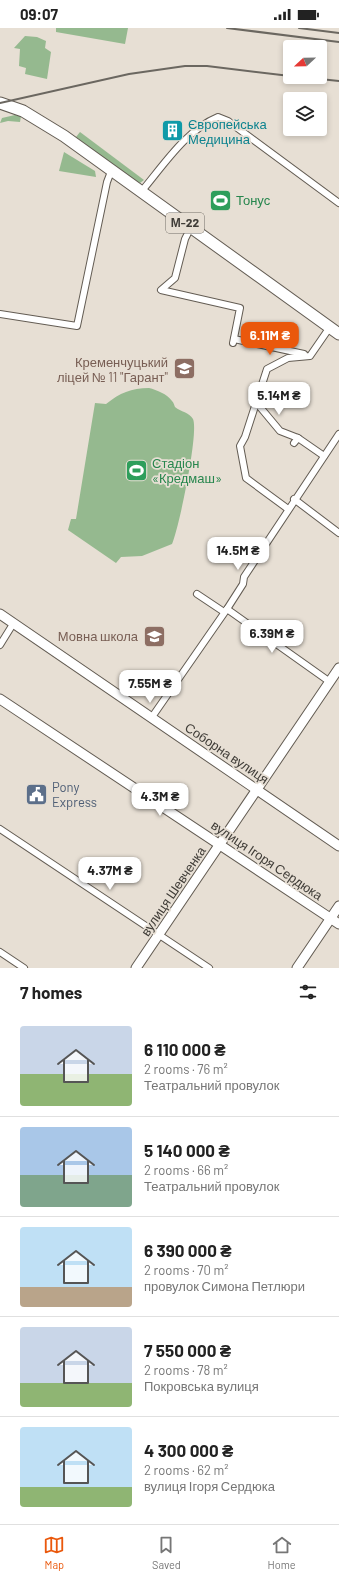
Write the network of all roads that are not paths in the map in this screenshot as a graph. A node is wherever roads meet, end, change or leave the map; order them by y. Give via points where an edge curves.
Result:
1 (0, 103) edge
2 (112, 169) junction
3 (141, 192) junction
4 (339, 202) edge
5 (191, 227) junction
6 (0, 314) edge
7 (330, 327) junction
8 (339, 334) edge
9 (310, 356) junction
10 (255, 401) junction
11 (339, 434) edge
12 (324, 456) junction
13 (294, 499) junction
14 (288, 509) junction
15 (339, 533) edge
16 (197, 594) dead end
17 (226, 611) junction
18 (0, 614) edge
19 (13, 624) junction
20 (0, 646) edge
21 (339, 668) edge
22 (330, 682) junction
23 (0, 699) edge
24 (152, 718) junction
25 (257, 790) junction
26 (0, 829) edge
27 (220, 845) junction
28 (339, 846) edge
29 (339, 906) edge
30 (330, 919) junction
31 (339, 924) edge
32 (160, 935) junction
33 (0, 952) edge
34 (24, 968) edge
35 (136, 968) edge
36 (208, 968) edge
37 (297, 968) edge

1 - 2 highway, М-22 via 30,115
2 - 3 highway, М-22
2 - 6 street via 105,189 77,326
3 - 4 street via 187,140 206,122 218,117 228,121
3 - 5 highway, М-22
5 - 7 highway, М-22
5 - 9 street via 185,239 175,278 161,290 240,308 233,341
7 - 8 highway, М-22
7 - 9 street
9 - 10 street via 288,358 267,369
10 - 12 street via 280,431
10 - 14 street via 240,446 246,478
11 - 12 street
12 - 13 street
13 - 14 street
13 - 15 street
14 - 17 street via 244,577 243,584
16 - 17 street
17 - 22 street
17 - 24 street
18 - 19 street, Соборна вулиця
19 - 20 street
19 - 24 street, Соборна вулиця
21 - 22 street, вулиця Шевченка
22 - 25 street, вулиця Шевченка
23 - 27 street, вулиця Ігоря Сердюка
24 - 25 street, Соборна вулиця
25 - 27 street, вулиця Шевченка
25 - 28 street, Соборна вулиця
26 - 32 street
27 - 30 street, вулиця Ігоря Сердюка
27 - 32 street, вулиця Шевченка
29 - 30 street
30 - 31 street, вулиця Ігоря Сердюка
30 - 37 street
32 - 35 street, вулиця Шевченка
32 - 36 street
33 - 34 street

